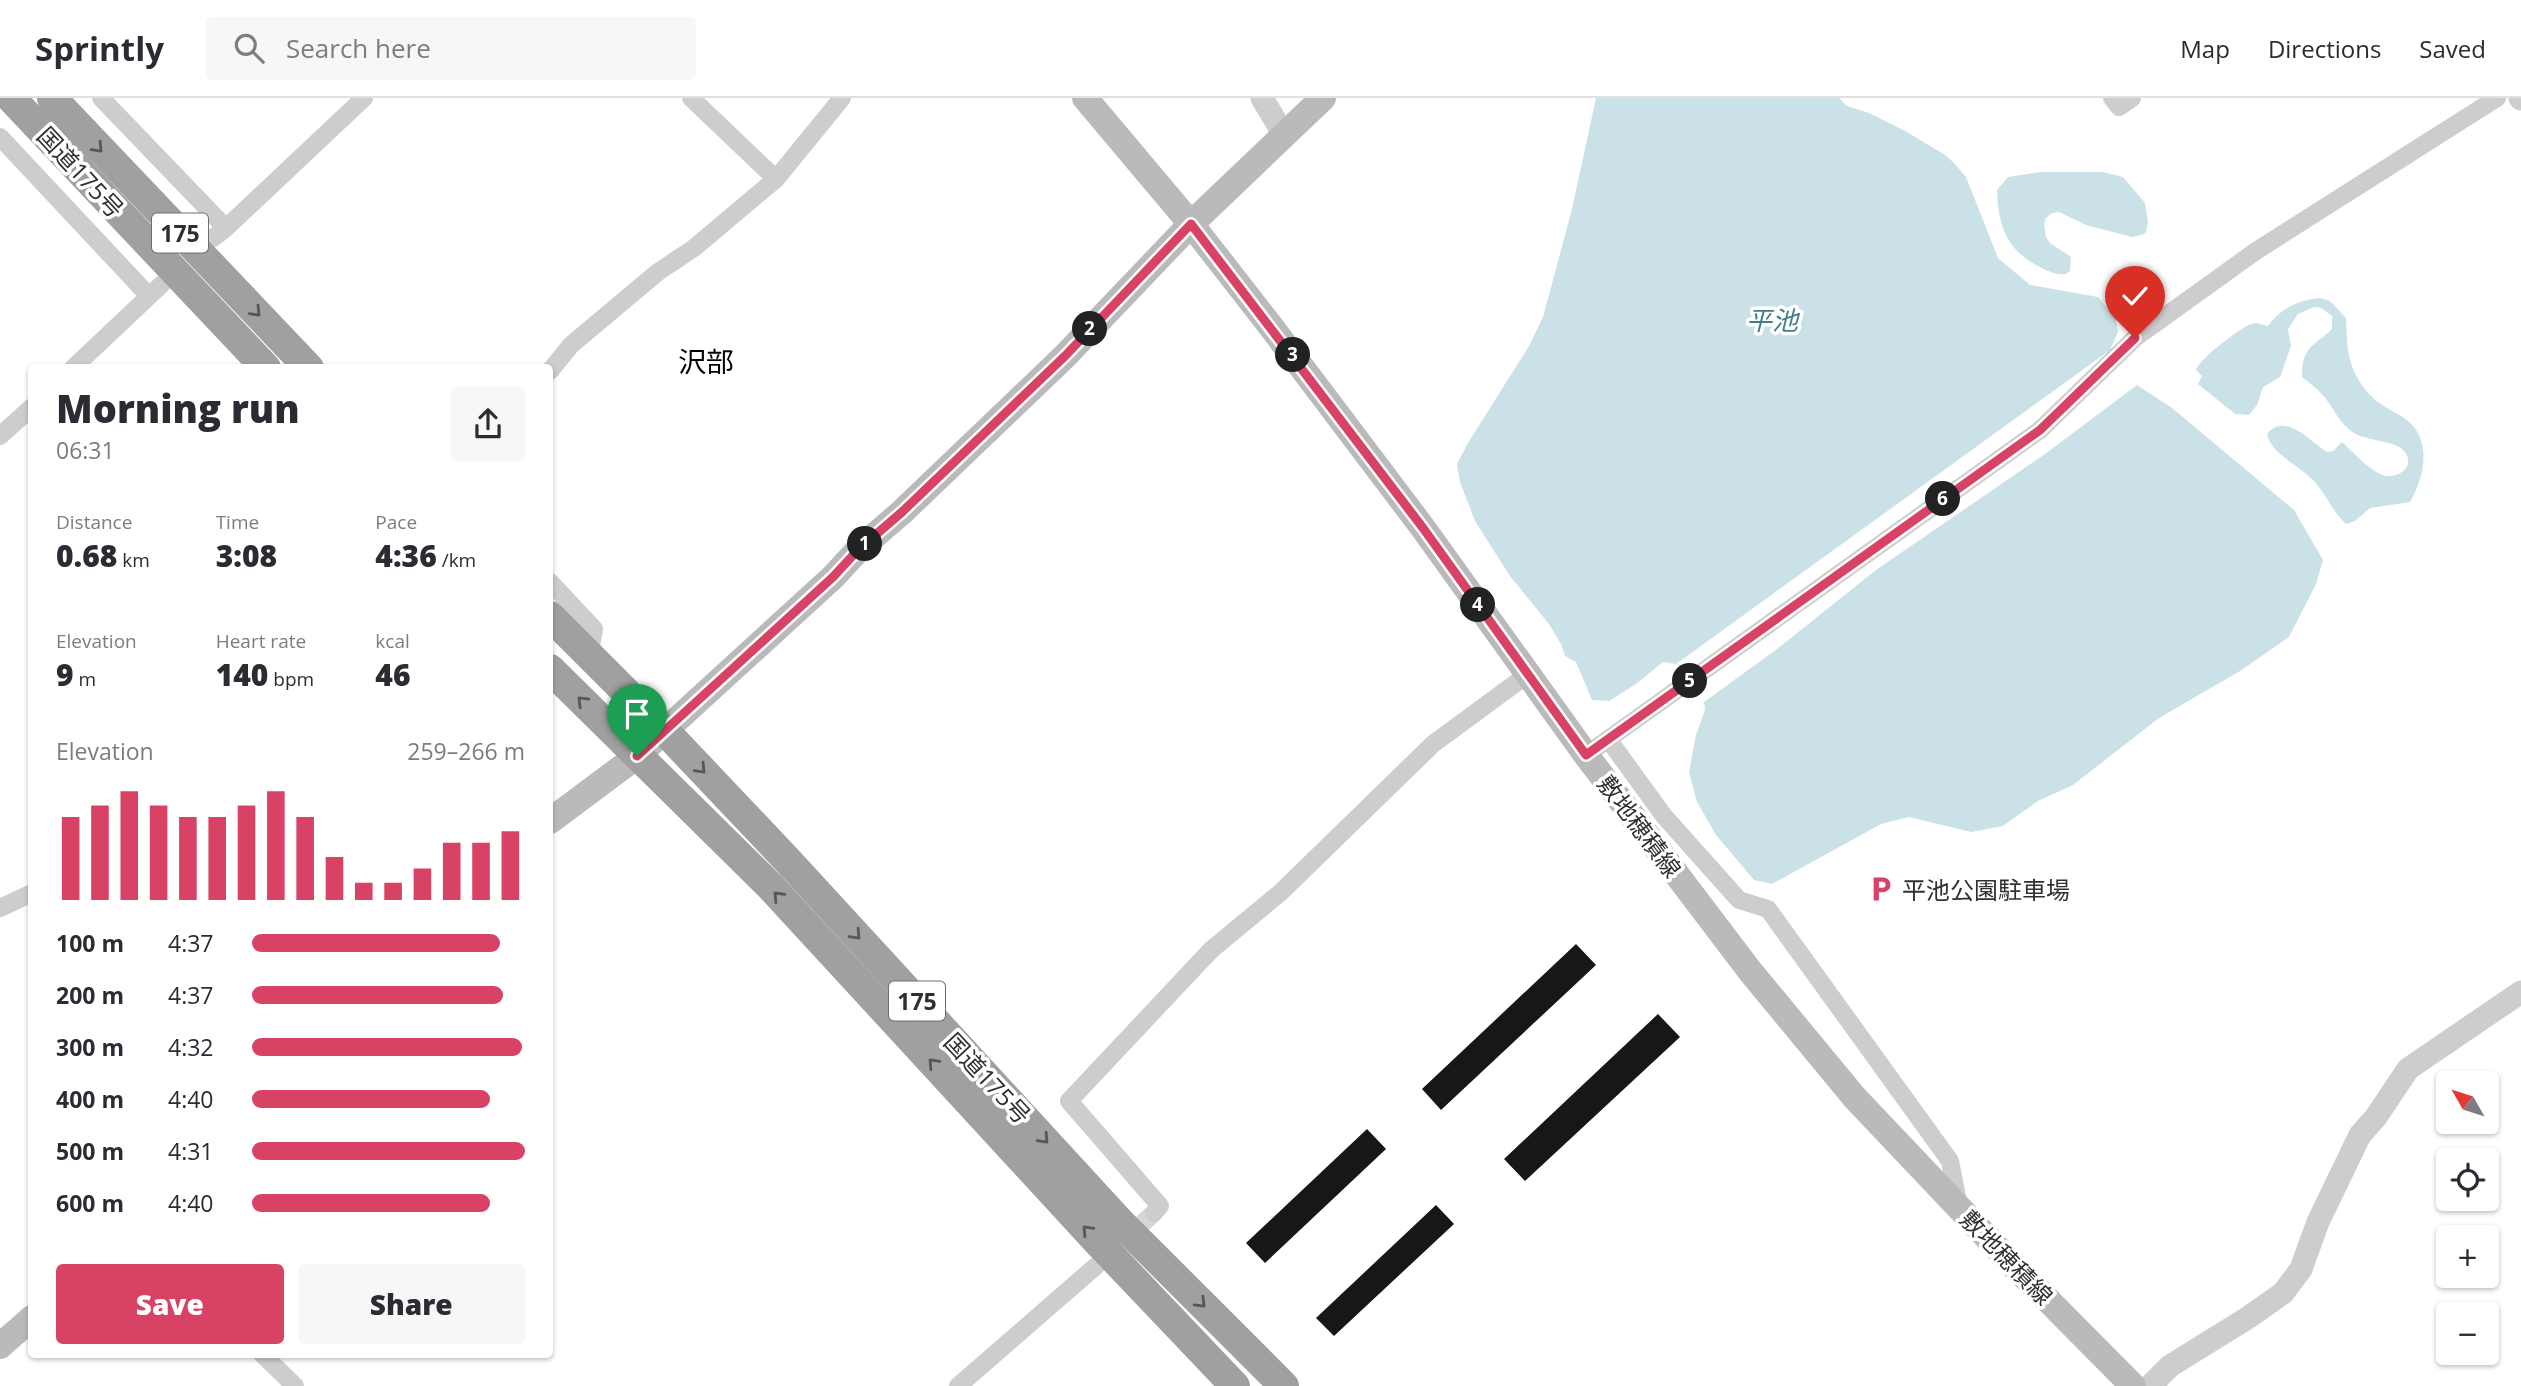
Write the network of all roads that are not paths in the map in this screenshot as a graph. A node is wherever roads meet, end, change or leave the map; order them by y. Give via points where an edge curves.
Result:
1 (11, 98) edge
2 (52, 98) edge
3 (101, 98) edge
4 (364, 98) edge
5 (691, 98) edge
6 (842, 98) edge
7 (1085, 98) edge
8 (1262, 98) edge
9 (1324, 98) edge
10 (2112, 98) edge
11 (2132, 98) edge
12 (2497, 98) edge
13 (1284, 135) junction
14 (0, 137) edge
15 (776, 179) junction
16 (1191, 224) junction
17 (162, 284) dead end
18 (149, 296) junction
19 (77, 364) edge
20 (262, 364) edge
21 (305, 364) edge
22 (553, 367) edge
23 (28, 411) edge
24 (0, 436) edge
25 (553, 585) edge
26 (553, 619) edge
27 (589, 657) junction
28 (553, 674) edge
29 (1528, 674) junction
30 (665, 732) junction
31 (1608, 739) junction
32 (1586, 755) junction
33 (637, 756) junction
34 (553, 819) edge
35 (28, 895) edge
36 (0, 908) edge
37 (2521, 992) edge
38 (1959, 1207) junction
39 (1154, 1213) dead end
40 (1096, 1266) tunnel mouth
41 (28, 1322) edge
42 (0, 1346) edge
43 (266, 1358) edge
44 (295, 1386) edge
45 (958, 1386) edge
46 (1235, 1386) edge
47 (1284, 1386) edge
48 (2133, 1386) edge
49 (2150, 1386) edge

1 - 20 highway, 国道175号 / 175
2 -> 21 highway, 国道175号 / 175
3 - 4 street via 220,233
5 - 15 street
6 - 15 street
7 - 16 main road, 敷地穂積線
8 - 13 street
9 - 13 main road
10 - 11 street via 2119,107
12 - 31 street via 2234,267 2135,338 2040,430
13 - 16 main road
14 - 18 street
15 - 22 street via 571,345
16 - 29 main road, 敷地穂積線
16 - 30 main road via 1065,356
17 - 18 street
18 - 19 street
23 - 24 street
25 - 27 street via 594,628
26 - 27 highway, 国道175号 / 175
27 - 30 highway, 国道175号 / 175
33 -> 28 highway, 国道175号 / 175
29 - 32 main road, 敷地穂積線
29 - 39 street via 1433,744 1281,892 1211,950 1069,1101 1160,1206
30 - 33 main road
30 -> 47 highway, 国道175号 / 175 via 1118,1220
31 - 32 street
31 - 38 street via 1664,816 1739,900 1768,909 1950,1161
32 - 38 main road, 敷地穂積線 via 1855,1098
33 - 34 main road
46 -> 33 highway, 国道175号 / 175 via 770,886
35 - 36 street
37 - 49 street via 2408,1069 2360,1135 2301,1269 2283,1293 2170,1366
38 - 48 main road, 敷地穂積線
40 - 45 street
41 - 42 main road
43 - 44 street

